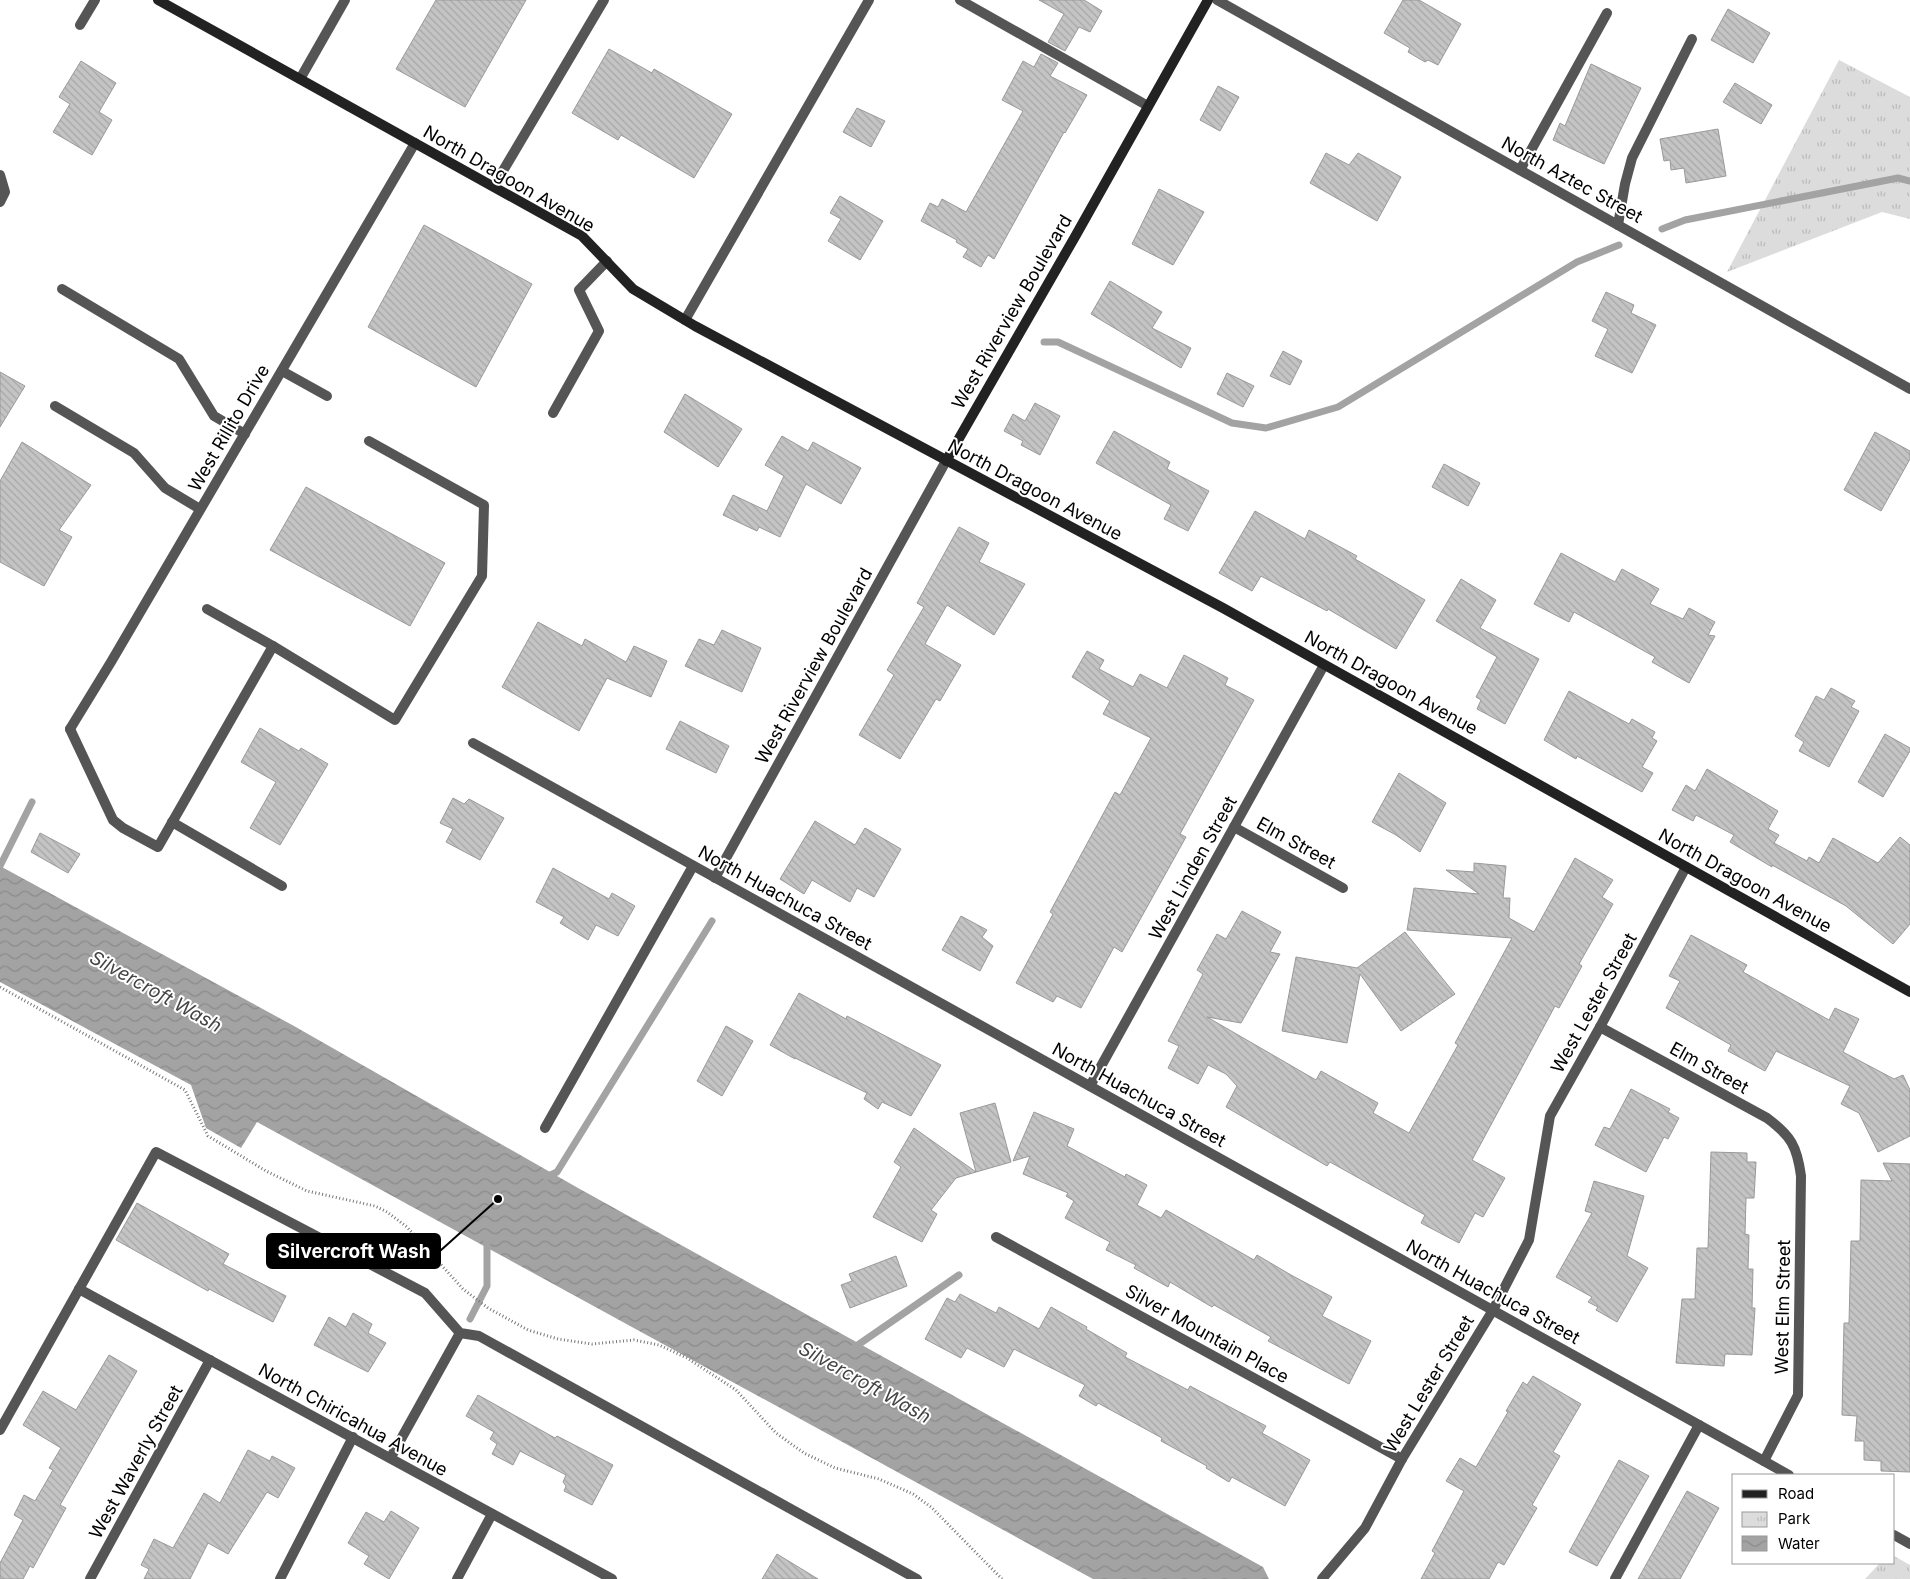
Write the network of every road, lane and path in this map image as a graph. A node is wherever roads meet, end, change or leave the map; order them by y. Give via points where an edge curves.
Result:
1 (95, 0) edge
2 (158, 0) edge
3 (345, 0) edge
4 (604, 0) edge
5 (869, 0) edge
6 (960, 0) edge
7 (1208, 0) edge
8 (1217, 0) edge
9 (1607, 13) dead end
10 (80, 25) dead end
11 (1692, 39) dead end
12 (300, 79) junction
13 (1148, 106) junction
14 (415, 143) junction
15 (1520, 170) junction
16 (0, 175) edge
17 (494, 186) junction
18 (0, 202) edge
19 (1618, 225) junction
20 (607, 261) junction
21 (62, 289) dead end
22 (685, 320) junction
23 (282, 370) junction
24 (1910, 389) edge
25 (327, 396) dead end
26 (55, 406) dead end
27 (553, 413) dead end
28 (245, 434) junction
29 (369, 441) dead end
30 (946, 460) junction
31 (200, 509) junction
32 (207, 609) dead end
33 (273, 646) junction
34 (1324, 665) junction
35 (473, 743) dead end
36 (172, 822) junction
37 (1234, 827) junction
38 (693, 866) junction
39 (1686, 867) junction
40 (715, 878) junction
41 (282, 886) dead end
42 (1343, 888) dead end
43 (0, 986) edge
44 (1910, 992) edge
45 (1600, 1027) junction
46 (1090, 1086) junction
47 (545, 1128) dead end
48 (1795, 1146) joint
49 (996, 1237) dead end
50 (79, 1289) junction
51 (1493, 1310) junction
52 (460, 1333) junction
53 (210, 1360) junction
54 (1699, 1425) junction
55 (0, 1430) edge
56 (353, 1437) junction
57 (390, 1457) junction
58 (1402, 1459) junction
59 (1764, 1461) junction
60 (1787, 1474) edge
61 (492, 1514) junction
62 (1895, 1536) edge
63 (1910, 1544) edge
64 (90, 1579) edge
65 (280, 1579) edge
66 (457, 1579) edge
67 (612, 1579) edge
68 (917, 1579) edge
69 (1002, 1579) edge
70 (1322, 1579) edge
71 (1615, 1579) edge

1 - 10 street
2 - 12 street, North Dragoon Avenue
3 - 12 street
4 - 17 street
5 - 22 street
6 - 13 street
7 - 13 street, West Riverview Boulevard
8 - 15 street, North Aztec Street
9 - 15 street
11 - 19 street via 1632,158
12 - 14 street, North Dragoon Avenue
13 - 30 street, West Riverview Boulevard
14 - 17 street, North Dragoon Avenue
14 - 23 street, West Rillito Drive
15 - 19 street, North Aztec Street
16 - 18 street via 6,192
17 - 20 street, North Dragoon Avenue via 582,236
19 - 24 street, North Aztec Street
20 - 22 street, North Dragoon Avenue via 633,289
20 - 27 street via 579,290 599,330
21 - 28 street via 179,359 214,416
22 - 30 street, North Dragoon Avenue
23 - 25 street
23 - 28 street, West Rillito Drive
26 - 31 street via 134,453 165,488
28 - 31 street, West Rillito Drive
29 - 33 street via 484,505 482,576 395,720
30 - 34 street, North Dragoon Avenue
30 - 40 street, West Riverview Boulevard
31 - 36 street, West Rillito Drive via 70,729 113,820 158,847
32 - 33 street
33 - 36 street
34 - 37 street, West Linden Street
34 - 39 street, North Dragoon Avenue
35 - 38 street, North Huachuca Street
36 - 41 street
37 - 42 street, Elm Street
37 - 46 street, West Linden Street
38 - 40 street, North Huachuca Street
38 - 47 street
39 - 44 street, North Dragoon Avenue
39 - 45 street, West Lester Street
40 - 46 street, North Huachuca Street
43 - 69 path via 185,1090 208,1136 266,1171 307,1191 375,1206 387,1212 407,1227 463,1289 488,1308 528,1330 592,1344 634,1340 659,1345 687,1358 736,1390 776,1433 804,1453 835,1468 878,1479 913,1494 931,1507
45 - 48 street, Elm Street via 1766,1118 1784,1131
45 - 51 street, West Lester Street via 1550,1116 1529,1240
46 - 51 street, North Huachuca Street
48 - 59 street, West Elm Street via 1801,1176 1798,1395
49 - 58 street, Silver Mountain Place
50 - 52 street via 156,1152 425,1293
50 - 53 street, North Chiricahua Avenue
50 - 55 street
51 - 54 street, North Huachuca Street
51 - 58 street, West Lester Street
52 - 57 street
52 - 68 street via 479,1336
53 - 56 street, North Chiricahua Avenue
53 - 64 street, West Waverly Street
54 - 59 street, North Huachuca Street
54 - 71 street
56 - 57 street, North Chiricahua Avenue
56 - 65 street
57 - 61 street, North Chiricahua Avenue
58 - 70 street, West Lester Street via 1365,1528
59 - 60 street, North Huachuca Street
61 - 66 street
61 - 67 street, North Chiricahua Avenue
62 - 63 street

